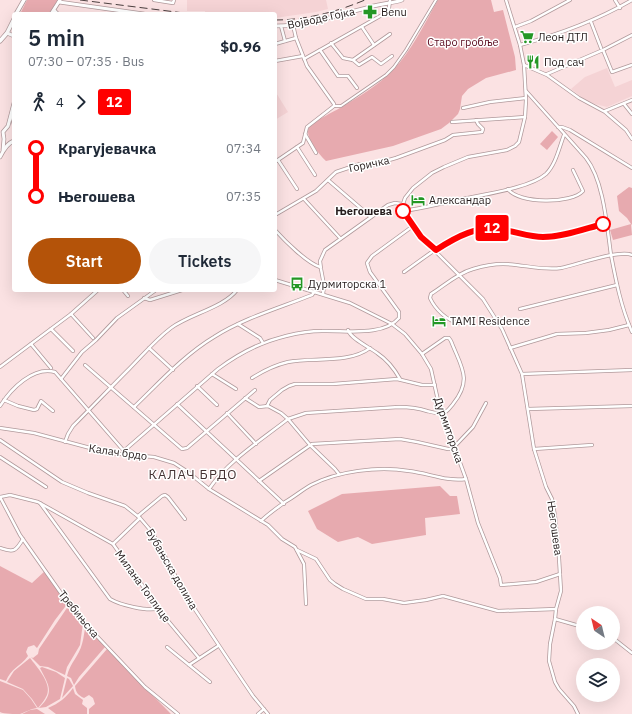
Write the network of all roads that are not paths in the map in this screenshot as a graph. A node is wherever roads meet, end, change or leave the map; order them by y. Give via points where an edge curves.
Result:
1 (24, 0) edge
2 (154, 0) edge
3 (174, 0) edge
4 (402, 0) edge
5 (436, 0) edge
6 (506, 0) edge
7 (570, 0) edge
8 (615, 0) edge
9 (632, 0) edge
10 (59, 1) edge
11 (390, 1) edge
12 (620, 8) junction
13 (54, 10) edge
14 (17, 12) edge
15 (122, 12) edge
16 (591, 22) junction
17 (12, 23) edge
18 (293, 25) junction
19 (277, 26) edge
20 (281, 26) junction
21 (362, 27) junction
22 (515, 28) junction
23 (7, 33) junction
24 (390, 34) dead end
25 (12, 35) edge
26 (632, 35) edge
27 (296, 38) junction
28 (0, 41) edge
29 (285, 41) junction
30 (277, 43) edge
31 (332, 43) junction
32 (374, 45) junction
33 (520, 45) junction
34 (602, 49) junction
35 (320, 50) junction
36 (303, 56) junction
37 (392, 56) dead end
38 (304, 59) junction
39 (353, 60) junction
40 (277, 61) edge
41 (524, 65) junction
42 (632, 65) edge
43 (547, 74) junction
44 (357, 88) dead end
45 (526, 91) junction
46 (526, 98) junction
47 (632, 100) edge
48 (624, 104) junction
49 (334, 105) junction
50 (463, 108) dead end
51 (605, 112) junction
52 (12, 114) edge
53 (632, 114) edge
54 (525, 117) junction
55 (476, 120) junction
56 (452, 122) dead end
57 (8, 126) junction
58 (12, 126) edge
59 (558, 127) junction
60 (304, 134) junction
61 (564, 135) junction
62 (4, 139) junction
63 (632, 139) edge
64 (12, 141) edge
65 (297, 147) junction
66 (3, 150) junction
67 (316, 153) dead end
68 (0, 157) edge
69 (278, 160) joint
70 (632, 168) edge
71 (573, 170) dead end
72 (315, 175) dead end
73 (328, 180) junction
74 (297, 189) dead end
75 (508, 189) junction
76 (304, 199) junction
77 (402, 204) junction
78 (403, 211) junction
79 (277, 213) edge
80 (371, 217) junction
81 (607, 223) junction
82 (413, 226) junction
83 (277, 232) edge
84 (340, 238) junction
85 (436, 250) junction
86 (612, 255) junction
87 (632, 255) edge
88 (320, 267) junction
89 (404, 272) dead end
90 (458, 275) junction
91 (277, 281) edge
92 (617, 285) junction
93 (314, 291) junction
94 (96, 292) edge
95 (125, 292) edge
96 (153, 292) edge
97 (176, 292) edge
98 (234, 292) edge
99 (323, 294) junction
100 (128, 296) dead end
101 (144, 298) junction
102 (520, 309) dead end
103 (71, 314) junction
104 (459, 323) dead end
105 (238, 324) junction
106 (392, 324) junction
107 (629, 325) junction
108 (51, 329) junction
109 (348, 330) junction
110 (632, 332) edge
111 (93, 338) dead end
112 (264, 343) junction
113 (31, 344) junction
114 (149, 348) junction
115 (370, 348) junction
116 (510, 348) junction
117 (73, 351) dead end
118 (422, 354) junction
119 (85, 365) dead end
120 (0, 367) edge
121 (51, 368) dead end
122 (173, 370) junction
123 (632, 370) edge
124 (212, 374) junction
125 (522, 374) junction
126 (252, 378) dead end
127 (61, 379) junction
128 (400, 379) junction
129 (434, 385) junction
130 (197, 386) junction
131 (111, 388) junction
132 (236, 389) dead end
133 (255, 390) dead end
134 (245, 398) junction
135 (4, 400) junction
136 (486, 403) dead end
137 (177, 404) junction
138 (217, 405) dead end
139 (0, 406) edge
140 (267, 406) junction
141 (632, 406) edge
142 (134, 407) junction
143 (528, 409) junction
144 (88, 410) junction
145 (53, 411) dead end
146 (227, 413) junction
147 (442, 413) junction
148 (288, 419) junction
149 (153, 425) junction
150 (0, 428) edge
151 (206, 432) junction
152 (0, 440) edge
153 (65, 443) junction
154 (256, 444) junction
155 (310, 444) junction
156 (592, 445) dead end
157 (455, 448) junction
158 (534, 449) junction
159 (123, 453) junction
160 (0, 457) edge
161 (236, 459) junction
162 (339, 474) junction
163 (466, 479) junction
164 (259, 481) junction
165 (46, 487) dead end
166 (209, 489) junction
167 (0, 497) edge
168 (40, 503) junction
169 (284, 504) junction
170 (139, 517) junction
171 (185, 520) dead end
172 (261, 521) junction
173 (23, 539) junction
174 (112, 544) junction
175 (0, 548) edge
176 (297, 550) junction
177 (560, 574) junction
178 (306, 604) dead end
179 (159, 608) junction
180 (556, 609) junction
181 (556, 619) junction
182 (576, 626) edge
183 (620, 644) edge
184 (218, 646) junction
185 (167, 647) dead end
186 (632, 653) edge
187 (199, 658) junction
188 (190, 665) junction
189 (210, 682) dead end
190 (264, 709) junction
191 (178, 714) edge
192 (258, 714) edge
193 (268, 714) edge
194 (578, 714) edge

1 - 14 main road
2 - 3 street via 173,3
4 - 11 street, Војводе Гојка
5 - 49 street via 390,72 340,106
6 - 22 street
7 - 22 street
8 - 12 street
9 - 12 street
10 - 13 street
10 - 15 street
11 - 18 street, Војводе Гојка via 336,17
11 - 21 street via 382,15
12 - 16 street
16 - 33 street
16 - 34 street
17 - 23 main road
18 - 20 street, Војводе Гојка
18 - 27 street
19 - 20 street, Војводе Гојка
20 - 29 street
21 - 31 street
21 - 32 street
22 - 33 street
23 - 25 street
23 - 28 main road
24 - 32 street
26 - 34 street
27 - 29 street
27 - 36 street
29 - 30 street
31 - 35 street
31 - 39 street via 343,58
32 - 39 street
33 - 41 street
34 - 42 street via 612,72
34 - 43 street
35 - 38 street
35 - 44 street via 338,76 348,76
36 - 38 street
36 - 40 street
37 - 39 street via 381,64 373,57 360,65
38 - 49 street
41 - 43 street
41 - 45 street
43 - 51 street via 578,98
45 - 46 street
45 - 59 street
46 - 50 street
46 - 54 street
47 - 48 street
48 - 51 street
48 - 53 street
49 - 60 street via 309,125
51 - 63 street via 626,130
52 - 57 street
54 - 55 street
54 - 77 street via 520,139 515,146 507,150 468,157 444,167 413,188
55 - 56 street
55 - 73 street, Горичка via 483,129 482,132 453,135 396,158 368,166 360,164 336,172
57 - 58 street
57 - 62 street via 3,132
59 - 61 street
59 - 70 street via 570,130
60 - 65 street via 303,142
60 - 67 street
61 - 75 street via 555,161 546,173 534,181
61 - 81 street via 590,164 600,190
62 - 64 street
62 - 66 street
64 - 66 street
65 - 69 street
65 - 72 street
66 - 68 street
69 - 74 street
71 - 75 street via 583,190 580,194 557,200 537,200 515,194
73 - 76 street, Горичка via 320,189
73 - 80 street
75 - 78 street
76 - 79 street, Горичка
76 - 84 street
77 - 78 street, Његошева
77 - 80 street via 392,203
78 - 82 street, Његошева
80 - 84 street
81 - 85 street via 546,237 497,228 479,230 458,236
81 - 86 street
82 - 85 street, Његошева
82 - 106 street via 367,262 372,274 399,313 399,318
83 - 88 street via 287,243
84 - 88 street via 325,250
85 - 89 street
85 - 90 street, Његошева
86 - 87 street
86 - 90 street via 550,269 498,264 472,269
86 - 92 street
88 - 99 street via 324,284
90 - 104 street via 430,298 447,319
90 - 116 street, Његошева via 483,299 502,329
91 - 93 street, Дурмиторска
92 - 102 street
92 - 107 street
93 - 99 street, Дурмиторска
93 - 105 street via 312,296
94 - 103 street
95 - 100 street
96 - 101 street
97 - 101 street via 150,300
98 - 114 street via 226,300 176,325
99 - 106 street, Дурмиторска via 350,303
101 - 127 street via 117,318 82,352
103 - 108 street
103 - 111 street
105 - 112 street
105 - 122 street via 208,340
106 - 109 street via 371,331
106 - 118 street, Дурмиторска via 406,334
107 - 110 street
107 - 116 street via 586,333 557,334
108 - 113 street
108 - 117 street
109 - 112 street via 310,331
109 - 115 street via 352,336
112 - 124 street via 238,355
113 - 120 street
113 - 121 street
114 - 122 street
114 - 131 street
115 - 126 street via 358,354 334,359 301,360 281,364 266,369
115 - 128 street via 383,358
116 - 125 street, Његошева
118 - 129 street, Дурмиторска via 431,368
118 - 147 street via 439,341 448,338 464,375 464,386 460,394 448,410
119 - 131 street
122 - 142 street
123 - 125 street
124 - 130 street
124 - 132 street
125 - 143 street, Његошева
127 - 135 street via 55,372 44,371 29,377
127 - 144 street
128 - 129 street
128 - 140 street via 295,384 282,390
129 - 147 street, Дурмиторска
130 - 137 street
130 - 138 street
131 - 142 street
131 - 144 street
133 - 134 street
134 - 140 street via 259,407
134 - 146 street
135 - 139 street
135 - 145 street via 34,410 41,401
136 - 157 street via 472,427
137 - 149 street
137 - 151 street
140 - 148 street
141 - 143 street
142 - 149 street
143 - 158 street, Његошева
144 - 153 street via 71,428
144 - 159 street
146 - 151 street
146 - 154 street
147 - 148 street via 399,407 306,412
147 - 157 street, Дурмиторска
148 - 154 street
148 - 155 street
149 - 151 street via 184,450
149 - 159 street
150 - 153 street, Калач брдо via 29,432
151 - 161 street
152 - 170 street, Бубањска долина via 62,482 125,506
153 - 159 street, Калач брдо via 109,453
154 - 161 street
155 - 157 street via 400,439 448,449
155 - 162 street
155 - 164 street
156 - 158 street
157 - 163 street, Дурмиторска
158 - 177 street, Његошева via 552,498
159 - 166 street, Калач брдо via 174,463
160 - 165 street
161 - 164 street
161 - 166 street
162 - 163 street via 394,469 451,480
162 - 169 street via 312,485
163 - 177 street, Дурмиторска via 478,522 501,585 536,582
164 - 169 street
166 - 172 street, Калач брдо
167 - 168 street, Милана Топлице via 10,496
167 - 173 street, Требињска
168 - 174 street, Милана Топлице
168 - 179 street via 110,599 152,610
169 - 172 street
170 - 171 street via 165,495
170 - 174 street
170 - 184 street, Бубањска долина via 152,532 186,596
172 - 176 street, Калач брдо
173 - 175 street via 13,551
173 - 191 street, Требињска via 84,624 145,688
174 - 179 street, Милана Топлице
176 - 178 street, Калач брдо via 304,564
176 - 180 street via 316,559 330,580 343,590 366,599 404,603 443,596 493,611
177 - 180 street, Његошева via 561,591
179 - 187 street, Милана Топлице
180 - 181 street, Његошева
181 - 182 street
181 - 194 street, Његошева via 549,661 555,682
183 - 186 street
184 - 187 street
184 - 190 street, Бубањска долина
185 - 188 street
187 - 188 street
188 - 189 street
190 - 192 street
190 - 193 street, Бубањска долина

